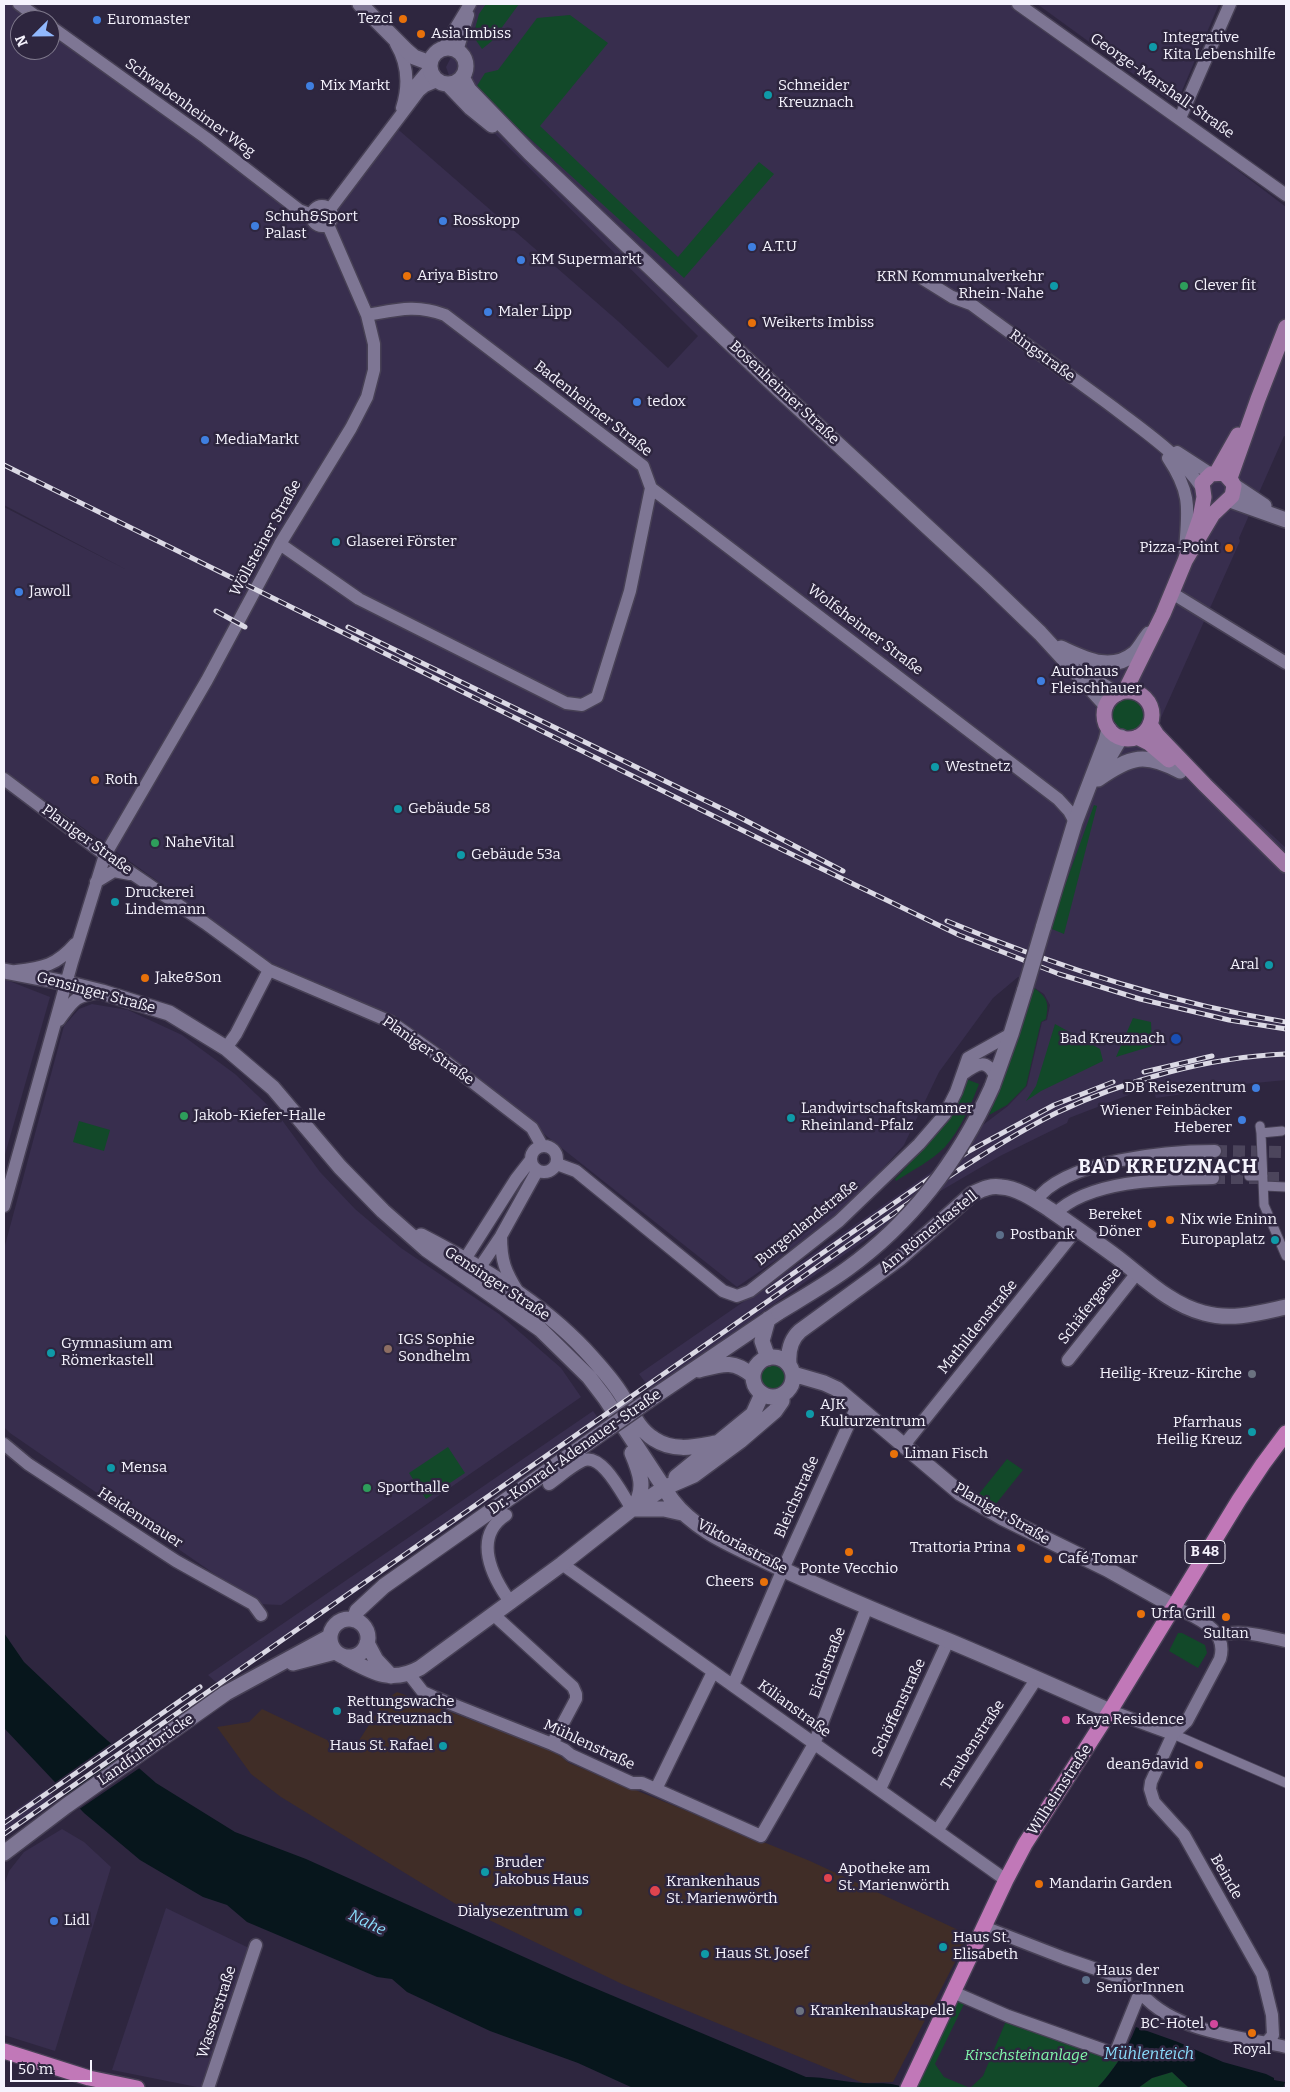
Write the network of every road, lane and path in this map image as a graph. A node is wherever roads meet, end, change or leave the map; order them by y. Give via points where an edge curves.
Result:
1 (361, 4) edge
2 (471, 4) edge
3 (1230, 4) edge
4 (1024, 5) edge
5 (60, 33) edge
6 (393, 39) junction
7 (439, 57) junction
8 (462, 77) junction
9 (442, 83) junction
10 (405, 98) junction
11 (400, 113) junction
12 (1180, 118) junction
13 (530, 153) junction
14 (1286, 195) edge
15 (330, 209) junction
16 (312, 215) junction
17 (328, 225) junction
18 (923, 279) dead end
19 (367, 315) junction
20 (1286, 327) edge
21 (1157, 441) junction
22 (1224, 486) junction
23 (651, 488) junction
24 (1203, 492) junction
25 (1280, 516) edge
26 (280, 544) junction
27 (1185, 561) junction
28 (1172, 593) junction
29 (1162, 614) junction
30 (1040, 633) junction
31 (1061, 648) junction
32 (1286, 663) edge
33 (1141, 695) junction
34 (1116, 696) junction
35 (1150, 724) junction
36 (1115, 733) junction
37 (1137, 737) junction
38 (1180, 771) junction
39 (1098, 778) junction
40 (4, 779) edge
41 (1205, 785) junction
42 (1058, 799) junction
43 (1083, 801) junction
44 (1074, 822) junction
45 (105, 855) junction
46 (1286, 865) edge
47 (1061, 871) junction
48 (143, 880) junction
49 (96, 882) junction
50 (78, 940) junction
51 (269, 970) junction
52 (6, 972) edge
53 (66, 983) junction
54 (102, 992) junction
55 (54, 1028) junction
56 (1011, 1034) junction
57 (226, 1048) junction
58 (963, 1074) junction
59 (994, 1083) junction
60 (1282, 1130) dead end
61 (542, 1146) junction
62 (1215, 1150) tunnel mouth
63 (556, 1164) junction
64 (534, 1166) junction
65 (1092, 1168) junction
66 (1249, 1176) dead end
67 (1263, 1176) junction
68 (1213, 1178) tunnel mouth
69 (1264, 1186) junction
70 (1286, 1187) edge
71 (1101, 1190) junction
72 (1036, 1201) junction
73 (4, 1206) edge
74 (1055, 1214) junction
75 (1077, 1229) junction
76 (501, 1236) junction
77 (1286, 1256) edge
78 (461, 1266) junction
79 (1137, 1273) junction
80 (475, 1275) junction
81 (520, 1295) junction
82 (1286, 1307) edge
83 (829, 1308) junction
84 (1269, 1312) junction
85 (774, 1315) junction
86 (1286, 1315) edge
87 (771, 1358) junction
88 (1068, 1360) dead end
89 (791, 1369) junction
90 (688, 1373) junction
91 (753, 1376) junction
92 (762, 1394) junction
93 (782, 1395) junction
94 (857, 1406) junction
95 (618, 1418) junction
96 (1286, 1433) edge
97 (716, 1443) junction
98 (4, 1444) edge
99 (904, 1445) junction
100 (549, 1484) dead end
101 (664, 1488) junction
102 (632, 1509) junction
103 (682, 1513) junction
104 (506, 1515) dead end
105 (562, 1564) junction
106 (782, 1569) junction
107 (511, 1602) junction
108 (1173, 1606) junction
109 (867, 1607) junction
110 (261, 1615) dead end
111 (494, 1615) junction
112 (359, 1623) junction
113 (1220, 1636) junction
114 (329, 1637) junction
115 (948, 1641) junction
116 (1286, 1641) edge
117 (367, 1643) junction
118 (340, 1655) junction
119 (713, 1672) junction
120 (262, 1673) junction
121 (409, 1674) junction
122 (392, 1676) junction
123 (1037, 1678) junction
124 (733, 1685) junction
125 (1110, 1711) junction
126 (1173, 1734) junction
127 (552, 1744) junction
128 (814, 1744) junction
129 (1286, 1783) edge
130 (656, 1789) junction
131 (880, 1789) junction
132 (938, 1831) junction
133 (761, 1836) joint
134 (4, 1853) edge
135 (1006, 1880) junction
136 (984, 1928) junction
137 (256, 1945) dead end
138 (1125, 1979) dead end
139 (953, 1992) junction
140 (1266, 2042) junction
141 (1286, 2047) edge
142 (4, 2051) edge
143 (908, 2087) edge
144 (137, 2088) edge
145 (208, 2088) edge

1 - 6 street
1 - 7 street via 419,47
2 - 7 street
3 - 12 street
4 - 12 street, George-Marshall-Straße
5 - 16 street, Schwabenheimer Weg via 300,210
6 - 7 street via 414,57
6 - 10 street via 405,63
7 - 8 street via 463,57 466,65
7 - 9 street via 431,73
7 - 10 street
8 - 9 street via 453,84
8 - 13 street, Bosenheimer Straße via 470,90
9 - 11 street via 425,86
9 - 13 street, Bosenheimer Straße
10 - 11 street
11 - 15 street
12 - 14 street, George-Marshall-Straße
13 - 30 street, Bosenheimer Straße
15 - 16 street via 318,206
15 - 17 street via 332,218
16 - 17 street via 315,224 321,227
17 - 19 street, Wöllsteiner Straße
18 - 21 street, Ringstraße via 952,297 971,304
19 - 23 street, Badenheimer Straße via 408,307 445,315 643,466
19 - 26 street, Wöllsteiner Straße via 374,344 374,370 367,397
20 - 22 main road
21 - 22 street, Ringstraße
21 - 24 street, Ringstraße via 1187,469
21 - 27 street via 1177,472 1188,499
22 - 24 main road via 1204,479
22 - 24 main road via 1211,504
22 - 25 street, Ringstraße
22 - 27 main road via 1213,514
23 - 26 street via 630,591 606,670 597,697 582,705 566,703 359,599
23 - 42 street, Wolfsheimer Straße
24 - 27 main road via 1200,518
26 - 45 street, Wöllsteiner Straße via 207,680
27 - 28 main road
28 - 29 main road
28 - 32 street
29 - 31 street via 1135,653 1116,663 1100,664
29 - 33 main road via 1141,680
29 - 34 main road
30 - 31 street, Bosenheimer Straße
30 - 34 street, Bosenheimer Straße
31 - 34 street, Bosenheimer Straße
33 - 34 main road
33 - 35 main road via 1150,705
34 - 36 main road via 1104,713 1105,722
35 - 37 main road
35 - 41 main road
36 - 37 main road
36 - 39 street
36 - 43 street via 1106,741
37 - 38 main road via 1149,743
38 - 39 street via 1161,760 1139,758 1118,765
38 - 41 main road
39 - 47 street
40 - 45 street, Planiger Straße
41 - 46 main road
42 - 43 street via 1073,803
42 - 44 street, Wolfsheimer Straße
43 - 44 street
44 - 47 street
45 - 48 street, Planiger Straße
45 - 49 street
47 - 56 street, Dr.-Konrad-Adenauer-Straße, bridge
48 - 49 street via 114,871
48 - 51 street, Planiger Straße
49 - 50 street
50 - 52 street via 66,955 50,965
50 - 53 street
51 - 57 street
51 - 61 street, Planiger Straße via 391,1022 532,1128
52 - 53 street, Gensinger Straße
53 - 54 street, Gensinger Straße
53 - 55 street
54 - 55 street via 75,999
54 - 57 street, Gensinger Straße via 169,1013
55 - 73 street
56 - 58 street, Burgenlandstraße via 968,1058
56 - 59 street, Dr.-Konrad-Adenauer-Straße
57 - 78 street, Gensinger Straße via 273,1088 361,1190 404,1227
58 - 59 street via 976,1064 984,1064 991,1069
58 - 63 street, Burgenlandstraße via 945,1114 874,1190 750,1291 737,1296 723,1291 576,1171
59 - 85 street, Dr.-Konrad-Adenauer-Straße, bridge via 959,1150 916,1207 865,1256
60 - 67 street via 1261,1129
61 - 63 street, Planiger Straße via 555,1151
61 - 64 street via 532,1152
62 - 65 street via 1170,1152
63 - 64 street via 548,1172
64 - 76 street
64 - 78 street via 516,1179
65 - 71 street via 1090,1182
65 - 72 street via 1064,1179
66 - 67 street
67 - 69 street
68 - 71 street via 1148,1181
69 - 70 street
69 - 77 street via 1264,1205
71 - 74 street via 1074,1199
72 - 74 street
72 - 83 street, Am Römerkastell via 1002,1187 984,1188 972,1194 900,1258
74 - 75 street
75 - 79 street
75 - 99 street, Mathildenstraße
76 - 80 street
76 - 81 street via 501,1258
78 - 80 street, Gensinger Straße
79 - 84 street via 1180,1304 1202,1313 1235,1316
79 - 88 street, Schäfergasse
80 - 81 street, Gensinger Straße
80 - 95 street, Gensinger Straße via 540,1328 589,1377
81 - 97 street, Gensinger Straße via 585,1349 617,1388 646,1433 662,1444 680,1448
82 - 84 street
83 - 87 street, Am Römerkastell via 796,1325
83 - 89 street, Am Römerkastell via 796,1334 790,1347
84 - 86 street
85 - 87 street via 762,1334
85 - 90 street, Dr.-Konrad-Adenauer-Straße
87 - 89 street via 782,1359
87 - 91 street, Am Römerkastell via 759,1363
89 - 93 street, Am Römerkastell via 790,1388
89 - 94 street, Planiger Straße via 831,1386
90 - 91 street via 729,1364
90 - 112 street, Dr.-Konrad-Adenauer-Straße, bridge via 384,1586 357,1611
91 - 92 street via 754,1384
92 - 93 street
92 - 97 street via 753,1414
93 - 101 street, Am Römerkastell via 775,1411 757,1428 694,1474
94 - 99 street, Planiger Straße
94 - 106 street, Bleichstraße
95 - 101 street, Gensinger Straße
95 - 102 street via 642,1481 641,1494
96 - 108 main road, Wilhelmstraße / B 48 via 1238,1500
97 - 101 street
98 - 110 street, Heidenmauer via 28,1464 176,1561 253,1604
99 - 108 street, Planiger Straße via 960,1493
100 - 102 street via 590,1459 607,1471
101 - 102 street
101 - 103 street, Viktoriastraße
102 - 103 street via 664,1509
102 - 105 street
103 - 106 street, Viktoriastraße via 713,1535
104 - 107 street via 494,1523 489,1533 489,1562 498,1586
105 - 107 street
105 - 119 street, Kilianstraße
106 - 109 street, Viktoriastraße
106 - 124 street, Bleichstraße
107 - 111 street
108 - 113 street
108 - 125 main road, Wilhelmstraße / B 48
109 - 115 street, Viktoriastraße
109 - 128 street, Eichstraße
111 - 121 street
111 - 127 street via 573,1687 576,1699
112 - 114 street via 345,1619 337,1623
112 - 117 street via 368,1635
113 - 116 street via 1227,1632 1242,1633
113 - 126 street, Beinde via 1220,1659 1187,1721
114 - 118 street via 331,1646
114 - 120 street
115 - 123 street, Viktoriastraße
115 - 131 street, Schöffenstraße
117 - 118 street via 362,1653 351,1658
117 - 122 street via 376,1660
118 - 120 street
118 - 122 street via 377,1673
119 - 124 street, Kilianstraße
119 - 130 street
120 - 134 street, Landfuhrbrücke via 226,1694
121 - 122 street
121 - 127 street, Mühlenstraße via 423,1692
123 - 125 street, Viktoriastraße
123 - 132 street, Traubenstraße
124 - 128 street, Kilianstraße
125 - 126 street
125 - 135 main road, Wilhelmstraße / B 48 via 1045,1811
126 - 129 street
126 - 140 street, Beinde via 1151,1782 1151,1794 1154,1802 1184,1835 1262,1974 1272,2015 1273,2035
127 - 130 street, Mühlenstraße via 632,1784 642,1783
128 - 131 street, Kilianstraße
128 - 133 street, Eichstraße
130 - 133 street, Mühlenstraße
131 - 132 street, Kilianstraße
132 - 135 street, Kilianstraße
135 - 136 main road, Wilhelmstraße / B 48
136 - 138 street
136 - 139 main road, Wilhelmstraße / B 48
137 - 145 street, Wasserstraße
139 - 140 street via 1008,2016 1115,2054 1139,1990 1167,2013 1200,2029
139 - 143 main road, Wilhelmstraße / B 48
140 - 141 street
142 - 144 main road via 89,2078

